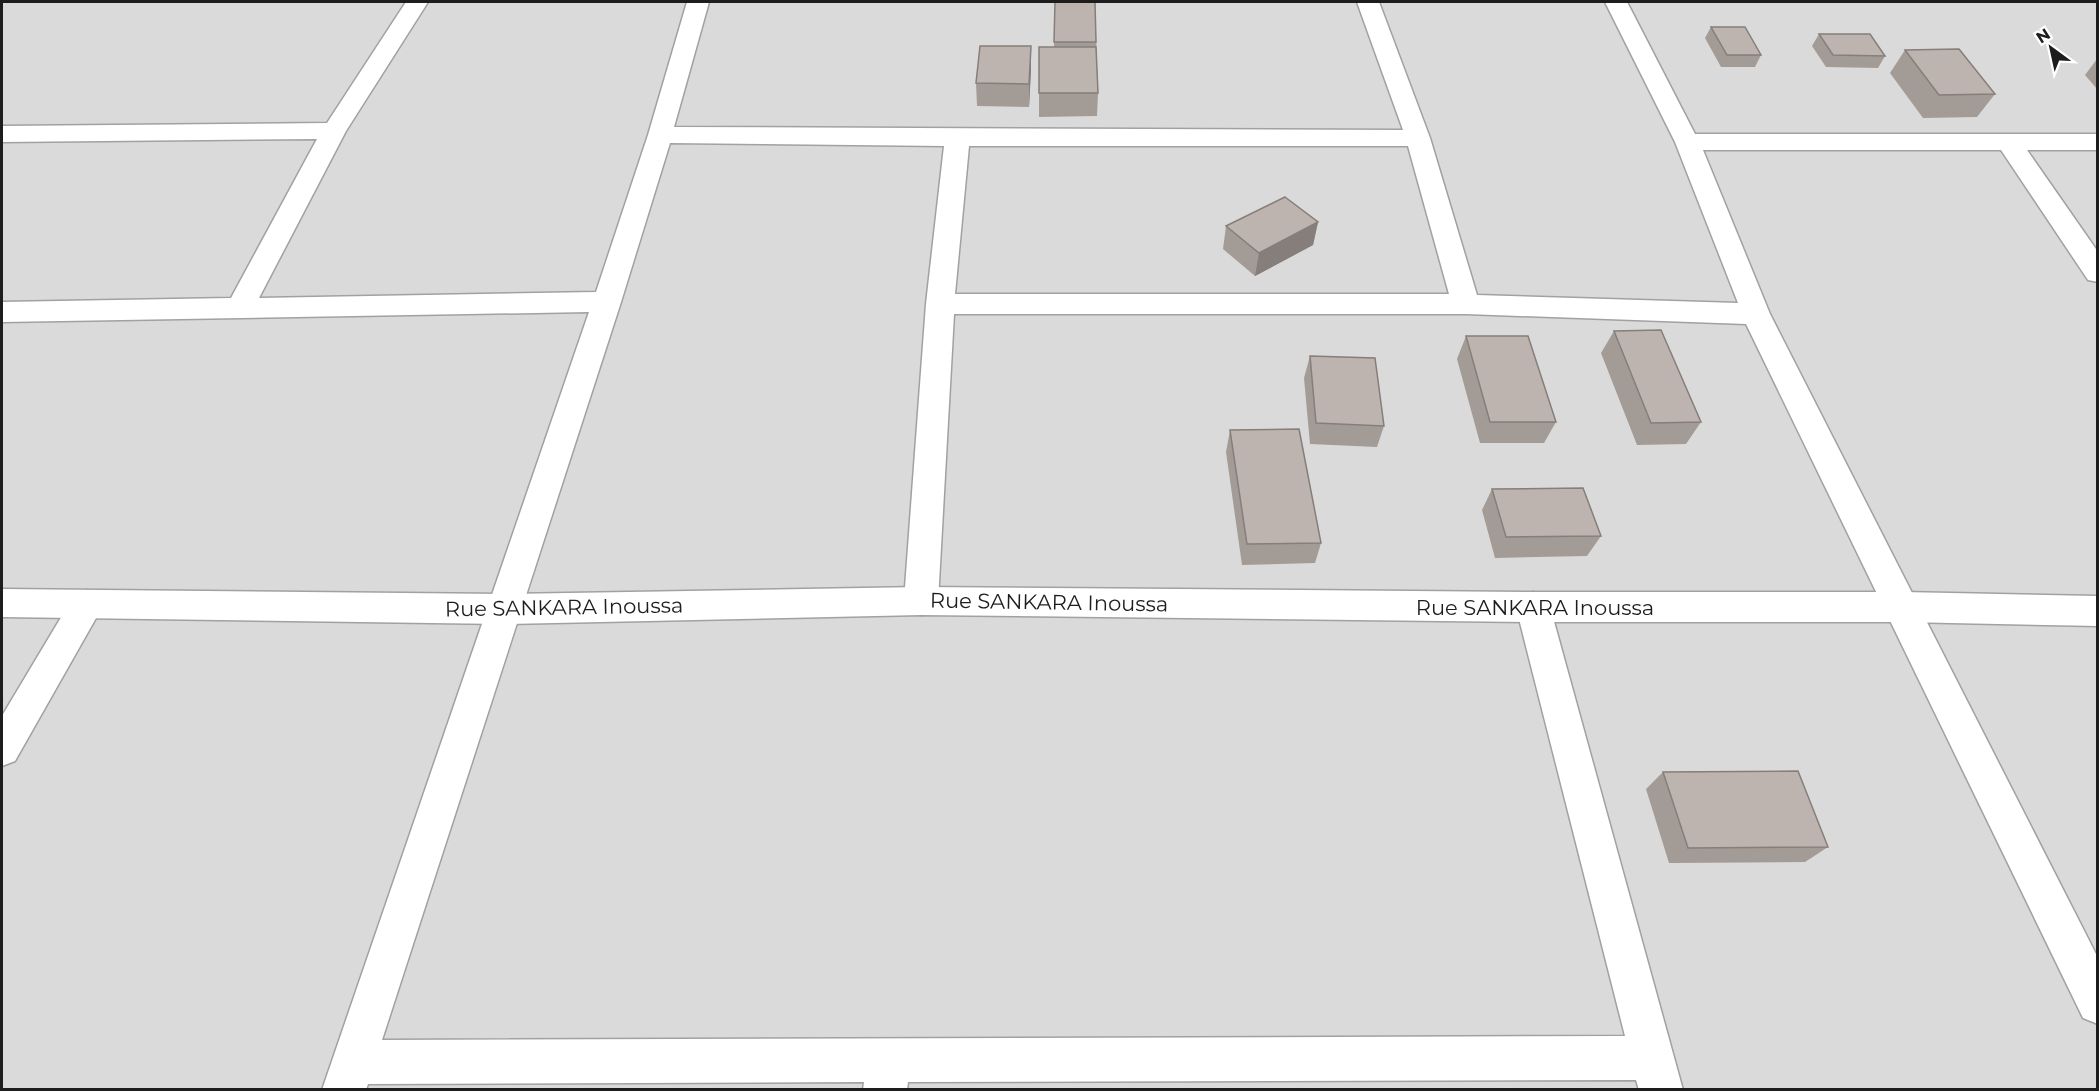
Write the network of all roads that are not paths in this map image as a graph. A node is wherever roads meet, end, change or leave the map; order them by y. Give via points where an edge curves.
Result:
1 (417, 2) edge
2 (698, 2) edge
3 (1368, 2) edge
4 (1616, 2) edge
5 (334, 131) junction
6 (2, 134) edge
7 (660, 135) junction
8 (957, 138) junction
9 (1418, 138) junction
10 (1687, 142) junction
11 (2097, 142) edge
12 (2010, 144) junction
13 (2097, 273) edge
14 (607, 302) junction
15 (940, 304) junction
16 (1466, 304) junction
17 (240, 308) junction
18 (2, 312) edge
19 (1756, 314) junction
20 (921, 601) junction
21 (2, 603) edge
22 (87, 604) junction
23 (1533, 607) junction
24 (1903, 607) junction
25 (503, 609) junction
26 (2097, 611) edge
27 (2, 749) edge
28 (2097, 1002) edge
29 (1657, 1073) edge
30 (886, 1075) edge
31 (349, 1076) edge

1 - 5 street
2 - 7 street
3 - 9 street
4 - 10 street
5 - 6 street
5 - 17 street
7 - 8 street
7 - 14 street
8 - 9 street
8 - 15 street
9 - 16 street
10 - 12 street
10 - 19 street
11 - 12 street
12 - 13 street
14 - 17 street
14 - 25 street
15 - 16 street
15 - 20 street
16 - 19 street
17 - 18 street
19 - 24 street
20 - 23 street, Rue SANKARA Inoussa
20 - 25 street, Rue SANKARA Inoussa
21 - 22 street, Rue SANKARA Inoussa
22 - 25 street, Rue SANKARA Inoussa
22 - 27 street
23 - 24 street, Rue SANKARA Inoussa
23 - 29 street
24 - 26 street, Rue SANKARA Inoussa
24 - 28 street
25 - 31 street
29 - 30 street
30 - 31 street

